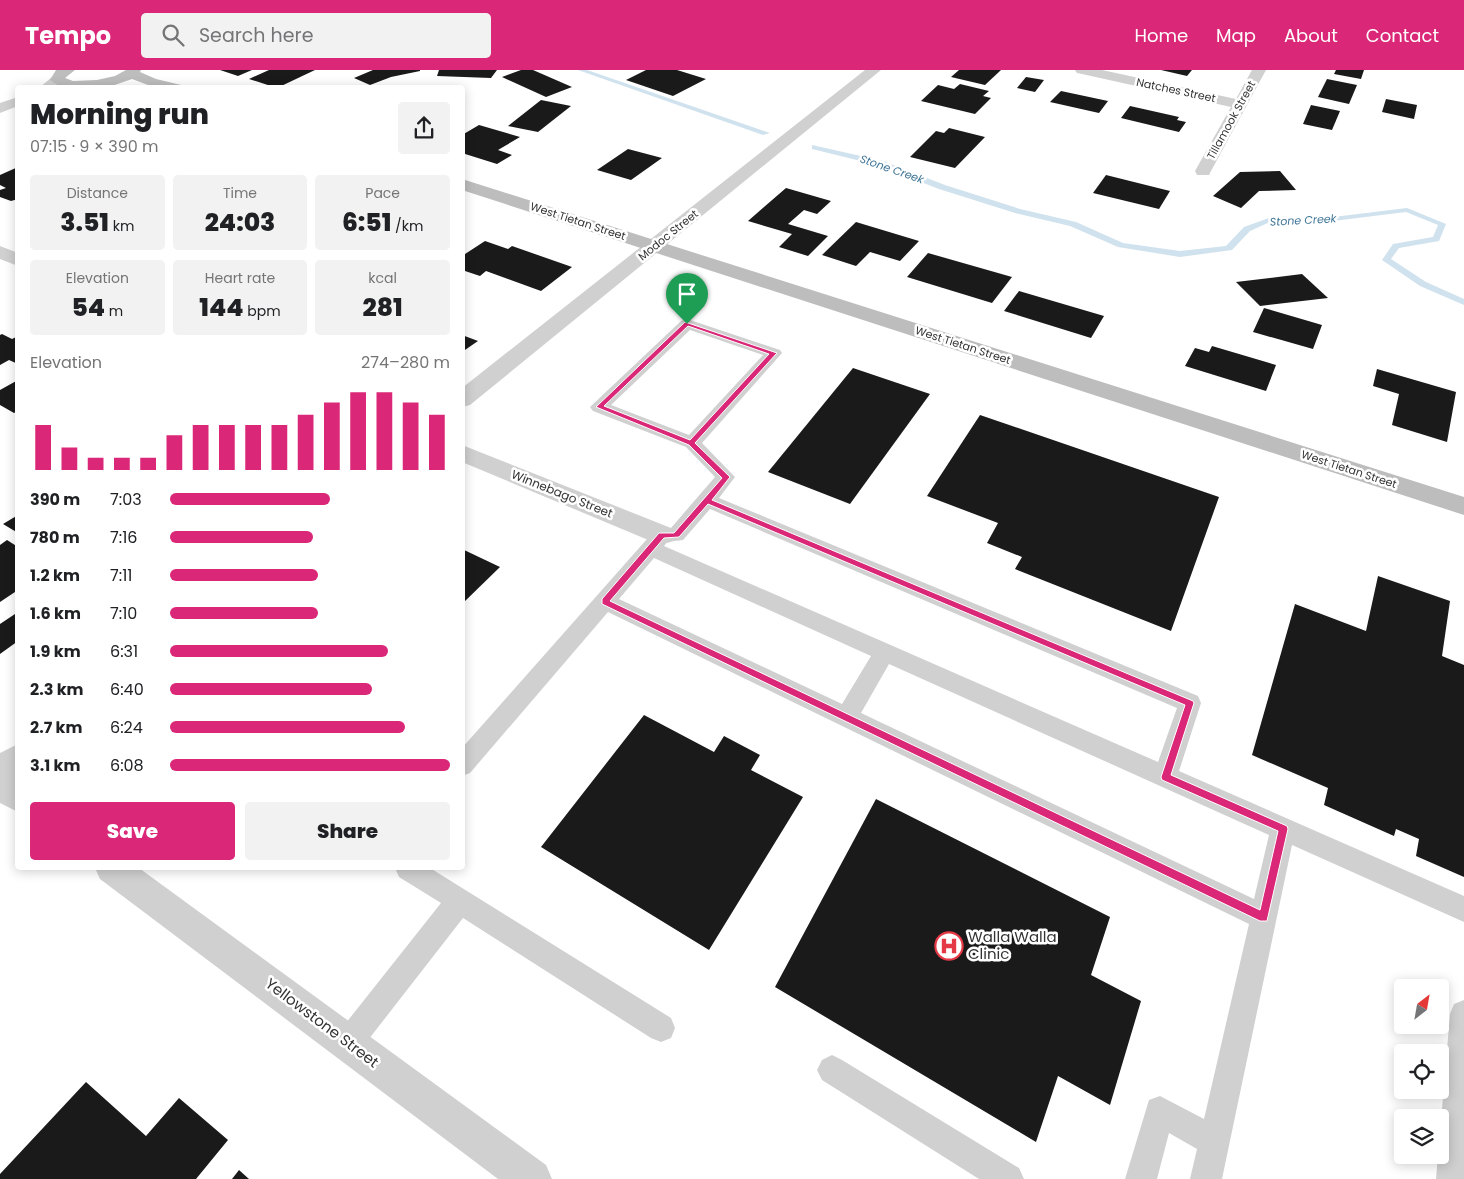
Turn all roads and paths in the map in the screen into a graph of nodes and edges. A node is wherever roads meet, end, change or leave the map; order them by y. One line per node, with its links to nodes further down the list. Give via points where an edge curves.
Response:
1 (874, 70): 16 (street, Modoc Street)
2 (1082, 70): 10 (street, Natches Street)
3 (1259, 70): 10 (street, Tillamook Street)
4 (56, 76): 6 (main road)
5 (134, 77): 7 (main road); 8 (main road)
6 (65, 85)
7 (90, 85)
8 (164, 85)
9 (15, 102): 11 (street)
10 (1240, 104): 14 (street, Tillamook Street)
11 (0, 108)
12 (15, 111): 13 (street)
13 (0, 117)
14 (1202, 171)
15 (465, 185): 16 (main road, West Tietan Street)
16 (654, 246): 19 (street, Modoc Street); 23 (main road, West Tietan Street)
17 (0, 252): 18 (street)
18 (15, 259)
19 (465, 398)
20 (692, 443): 20 (lane, via 736,395 774,353 687,324 599,407); 22 (lane, via 726,477)
21 (465, 454): 24 (street, Winnebago Street)
22 (707, 500): 24 (lane, via 676,536); 31 (lane, via 1190,703)
23 (1464, 506)
24 (656, 542): 25 (lane); 26 (lane)
25 (604, 602): 27 (lane); 29 (lane)
26 (885, 652): 27 (lane); 31 (lane)
27 (846, 717): 39 (lane)
28 (15, 760): 30 (street)
29 (465, 763)
30 (0, 772)
31 (1166, 777): 34 (lane)
32 (0, 785): 33 (street)
33 (15, 796)
34 (1283, 829): 38 (lane); 39 (lane)
35 (115, 870): 42 (street, Yellowstone Street)
36 (411, 870): 37 (lane)
37 (460, 900): 41 (lane); 42 (lane)
38 (1464, 909)
39 (1264, 917): 44 (lane)
40 (1464, 1014): 49 (lane)
41 (661, 1028)
42 (348, 1042): 45 (street, Yellowstone Street)
43 (832, 1070): 46 (lane)
44 (1214, 1142): 47 (lane, via 1160,1111); 48 (lane)
45 (532, 1179)
46 (1008, 1179)
47 (1141, 1179)
48 (1206, 1179)
49 (1452, 1179)

